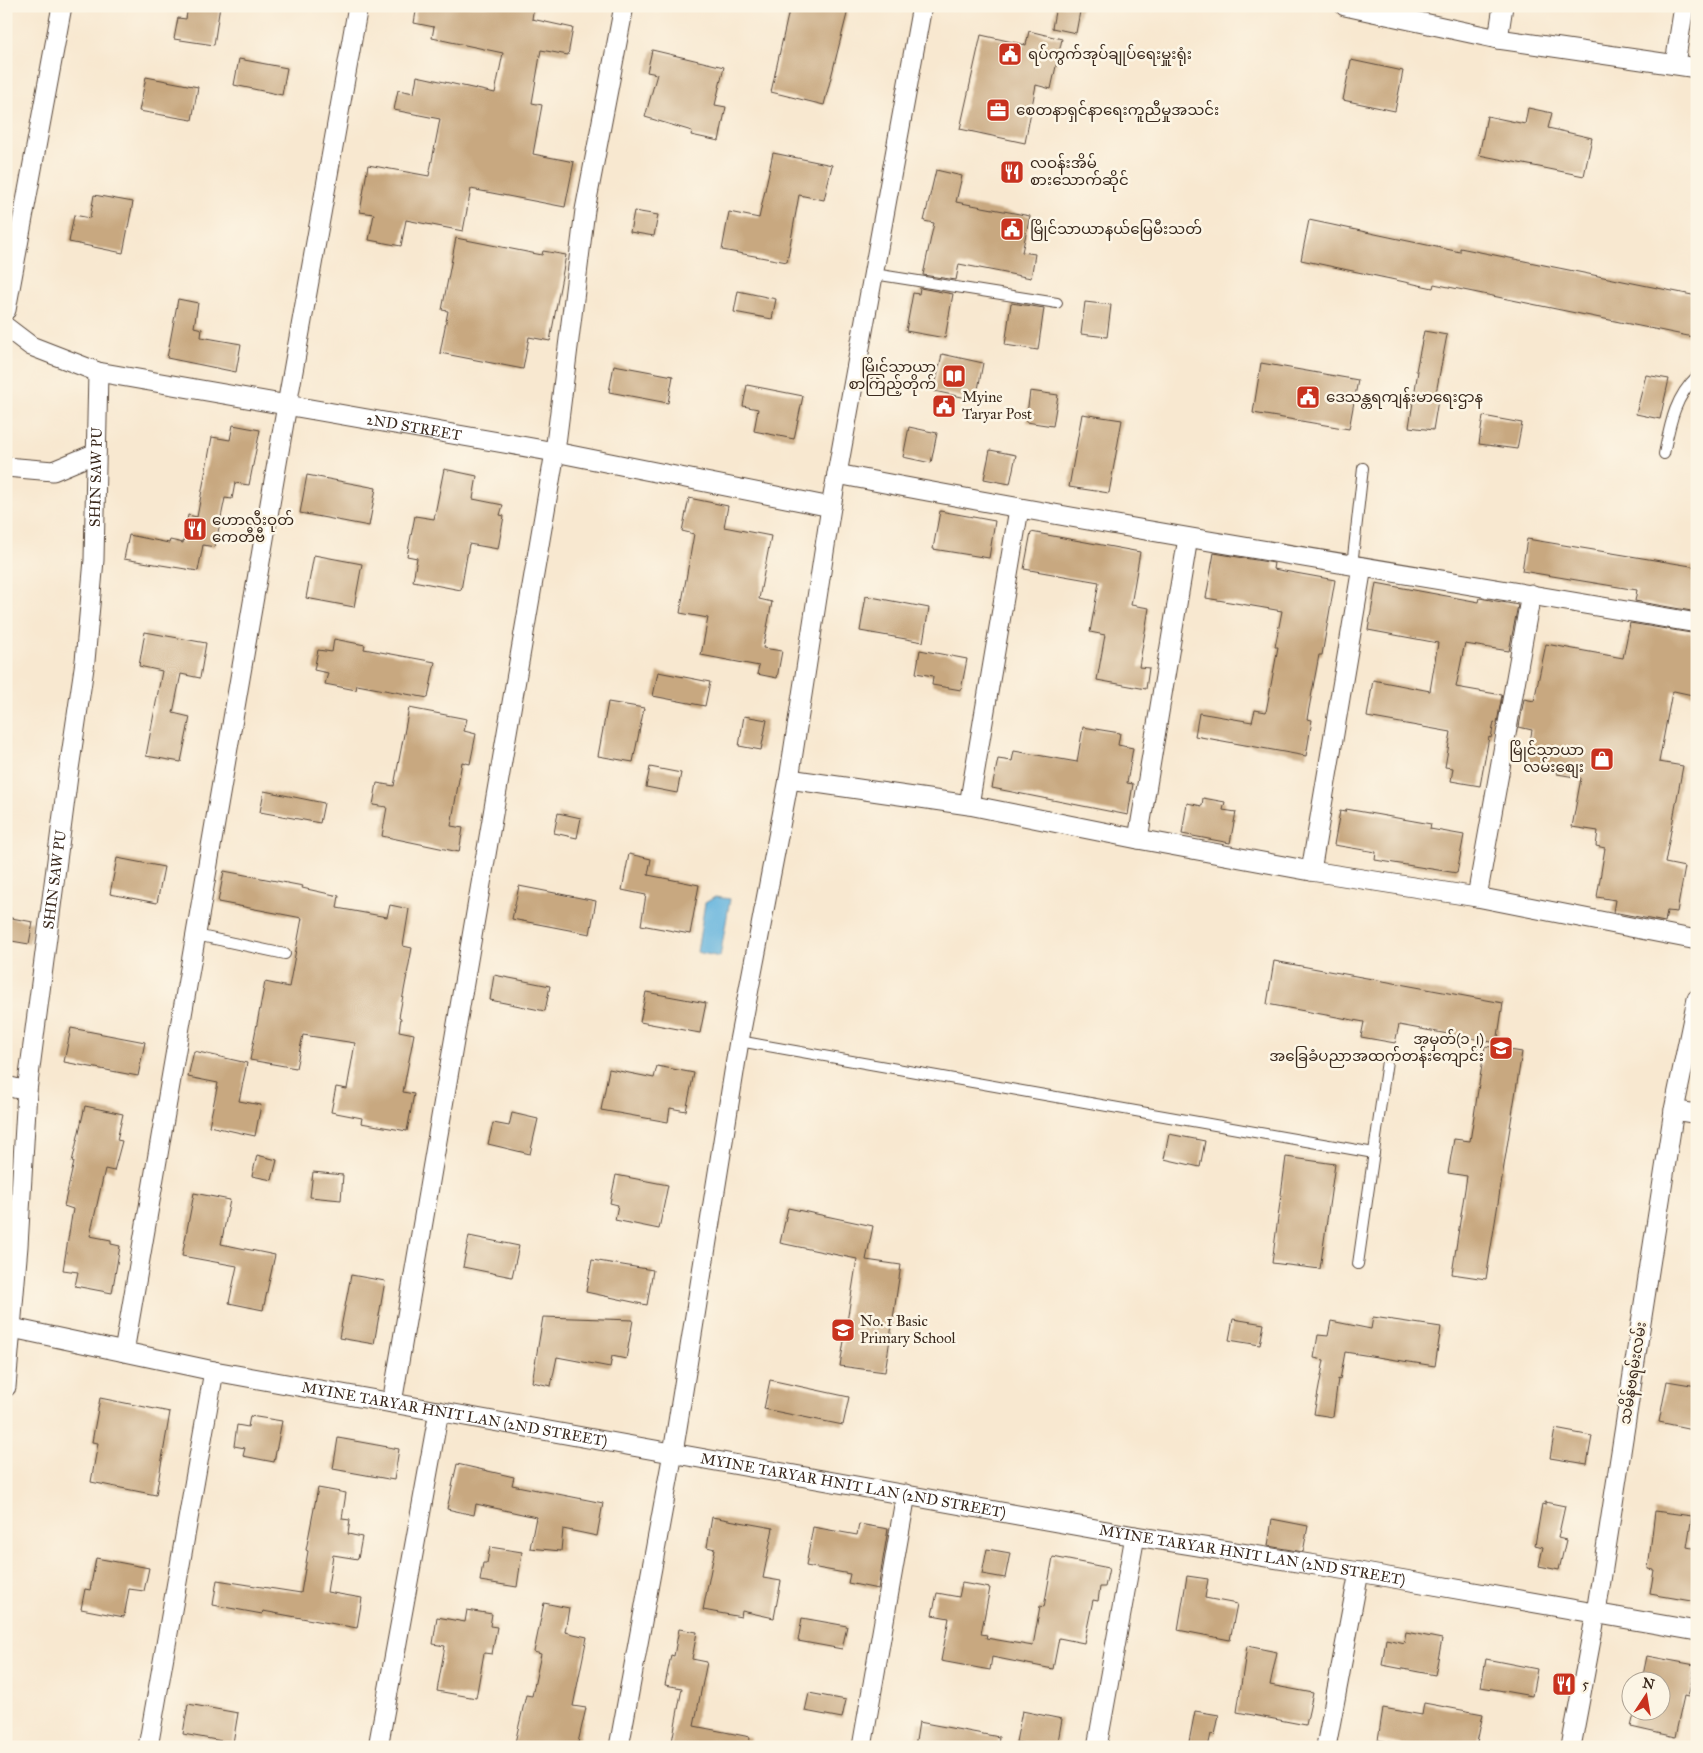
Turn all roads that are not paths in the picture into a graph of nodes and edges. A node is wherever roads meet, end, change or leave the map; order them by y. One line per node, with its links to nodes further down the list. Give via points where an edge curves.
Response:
1 (62, 6): 13 (street)
2 (358, 6): 17 (street)
3 (624, 6): 18 (street, via 585,210)
4 (922, 6): 11 (street)
5 (1345, 6): 8 (street)
6 (1502, 6): 8 (street)
7 (1684, 6): 9 (street)
8 (1498, 38): 9 (street)
9 (1674, 64): 10 (street)
10 (1697, 68)
11 (874, 274): 12 (lane); 23 (street)
12 (1057, 304)
13 (6, 310)
14 (6, 327): 15 (street, 2ND STREET, via 31,346)
15 (98, 372): 17 (street, 2ND STREET); 19 (street, SHIN SAW PU)
16 (1697, 376): 20 (lane, via 1678,400)
17 (287, 405): 18 (street, 2ND STREET); 35 (street)
18 (555, 452): 24 (street, 2ND STREET); 51 (street)
19 (96, 453): 21 (street, via 53,471); 42 (street, SHIN SAW PU, via 94,560 86,661)
20 (1664, 454)
21 (6, 467)
22 (1363, 468): 27 (lane)
23 (837, 474): 24 (street); 25 (street)
24 (831, 507): 30 (street)
25 (1019, 509): 26 (street); 31 (street)
26 (1188, 538): 27 (street); 32 (street)
27 (1357, 567): 28 (street); 33 (street)
28 (1531, 594): 29 (street); 34 (street)
29 (1697, 623)
30 (788, 779): 31 (street); 39 (street)
31 (969, 805): 32 (street)
32 (1138, 839): 33 (street)
33 (1312, 871): 34 (street)
34 (1477, 897): 36 (street)
35 (196, 935): 37 (lane); 48 (street)
36 (1697, 940)
37 (284, 954)
38 (1697, 998): 43 (street, သမိန်ဗရမ်းလမ်း)
39 (739, 1041): 45 (lane); 53 (street)
40 (1387, 1061): 45 (lane)
41 (6, 1086): 42 (street)
42 (27, 1091): 47 (street, SHIN SAW PU)
43 (1674, 1110): 44 (street); 57 (street, သမိန်ဗရမ်းလမ်း)
44 (1697, 1114)
45 (1374, 1153): 46 (lane)
46 (1358, 1264)
47 (9, 1327): 48 (street, MYINE TARYAR HNIT LAN (2ND STREET)); 50 (street, SHIN SAW PU)
48 (124, 1352): 49 (street, MYINE TARYAR HNIT LAN (2ND STREET))
49 (214, 1371): 51 (street, MYINE TARYAR HNIT LAN (2ND STREET)); 59 (street)
50 (6, 1387)
51 (392, 1403): 52 (street, MYINE TARYAR HNIT LAN (2ND STREET))
52 (439, 1411): 53 (street, MYINE TARYAR HNIT LAN (2ND STREET)); 60 (street)
53 (673, 1453): 54 (street, MYINE TARYAR HNIT LAN (2ND STREET)); 61 (street)
54 (906, 1494): 55 (street, MYINE TARYAR HNIT LAN (2ND STREET)); 62 (street)
55 (1134, 1536): 56 (street, MYINE TARYAR HNIT LAN (2ND STREET)); 63 (street)
56 (1359, 1572): 57 (street, MYINE TARYAR HNIT LAN (2ND STREET)); 64 (street)
57 (1596, 1613): 58 (street, MYINE TARYAR HNIT LAN (2ND STREET)); 65 (street, သမိန်ဗရမ်းလမ်း)
58 (1697, 1631)
59 (148, 1747)
60 (378, 1747)
61 (620, 1747)
62 (862, 1747)
63 (1097, 1747)
64 (1326, 1747)
65 (1571, 1747)

